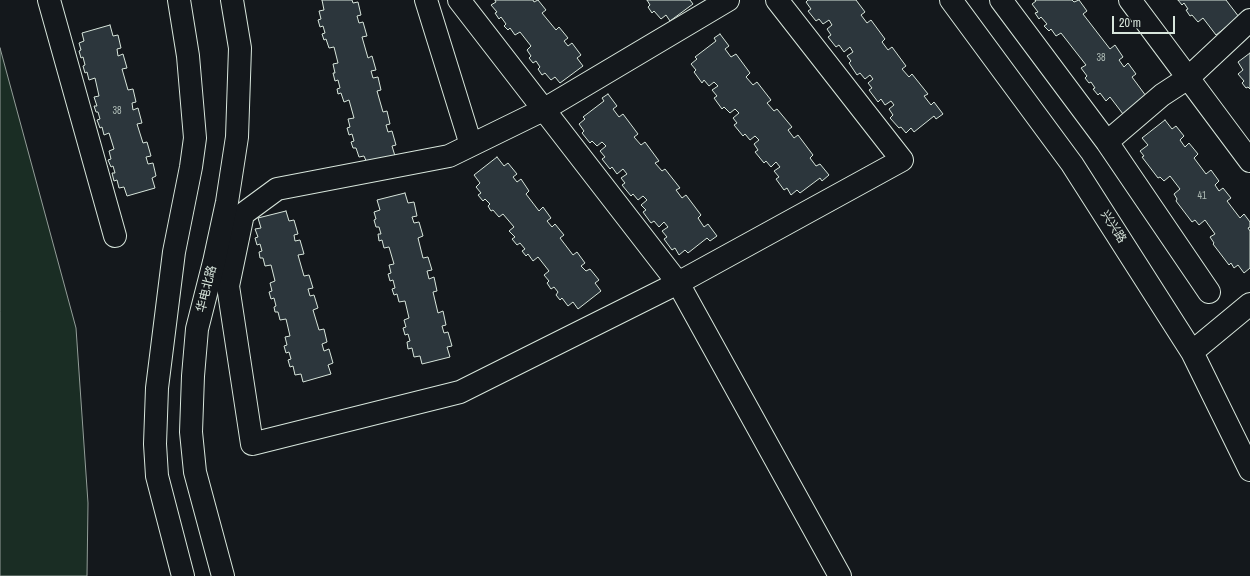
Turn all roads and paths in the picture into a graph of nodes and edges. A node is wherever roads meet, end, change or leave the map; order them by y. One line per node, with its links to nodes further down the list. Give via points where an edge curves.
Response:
1 (49, 0): 17 (main road)
2 (180, 0): 23 (main road, via 195,138 174,252 157,388 155,444 157,476)
3 (232, 0): 24 (main road, 华电北路, via 240,48 237,137 227,202 197,329 191,432 195,472)
4 (426, 0): 15 (main road)
5 (458, 0): 13 (main road)
6 (728, 0): 13 (main road)
7 (777, 0): 18 (main road, via 902,160)
8 (951, 0): 21 (main road, 兴兴路, via 1072,164)
9 (1001, 0): 14 (main road)
10 (1130, 0): 12 (main road)
11 (1250, 20): 12 (main road)
12 (1188, 78): 14 (main road, via 1162,95); 16 (main road)
13 (543, 110): 15 (main road); 18 (main road)
14 (1107, 142): 19 (main road)
15 (471, 145): 18 (main road, via 449,156 277,189 243,214 228,286 252,444 460,392)
16 (1250, 161)
17 (115, 236)
18 (678, 284): 25 (main road)
19 (1209, 292)
20 (1250, 304): 21 (main road)
21 (1192, 352): 22 (main road, 兴兴路)
22 (1250, 470)
23 (183, 576)
24 (223, 576)
25 (840, 576)

